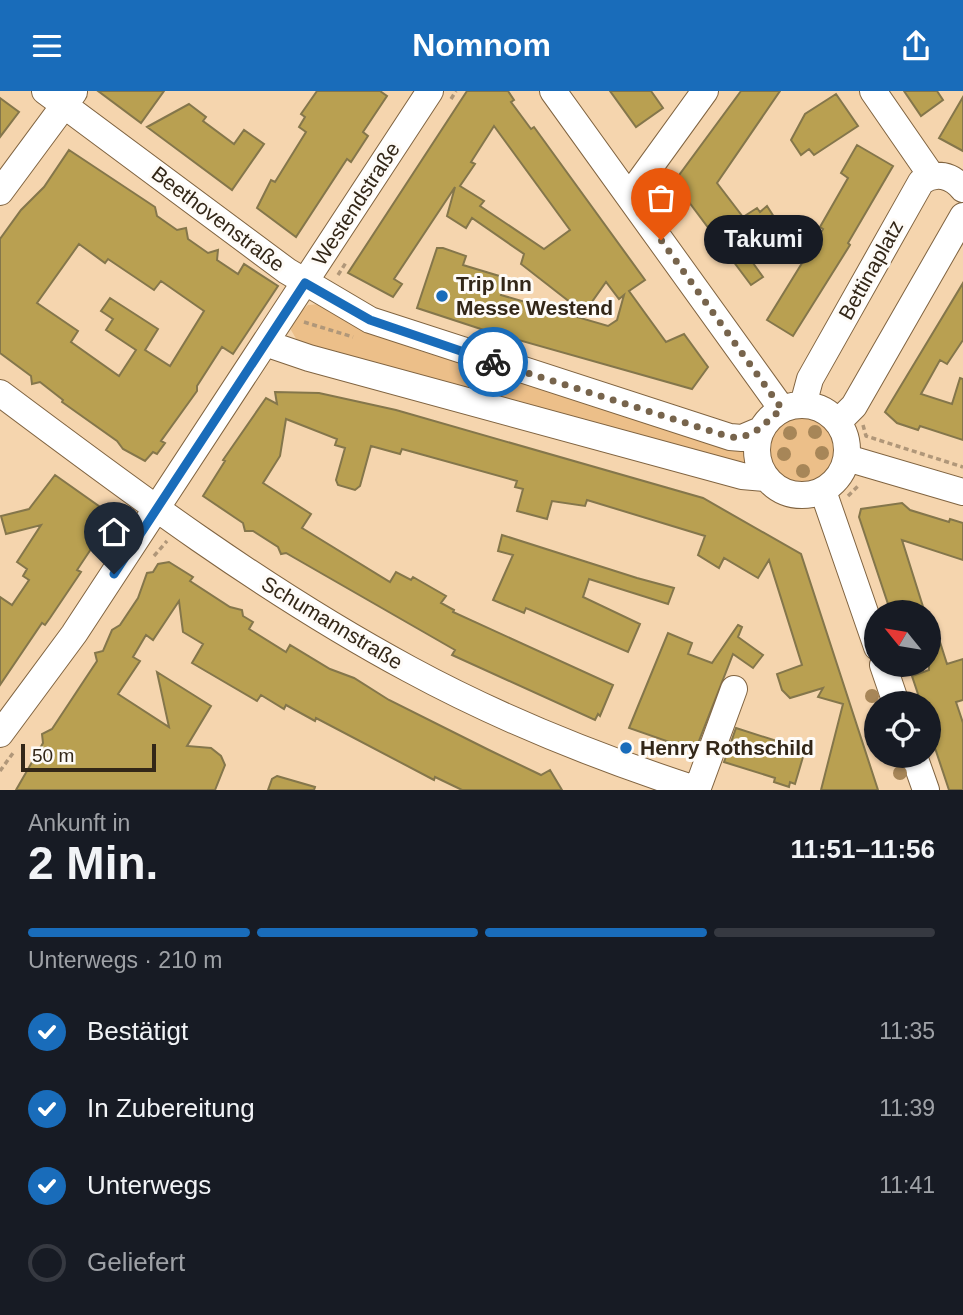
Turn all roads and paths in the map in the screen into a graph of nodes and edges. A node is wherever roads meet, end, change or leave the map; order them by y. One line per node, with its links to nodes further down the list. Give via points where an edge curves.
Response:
1 (430, 91): 11 (street, Westendstraße)
2 (553, 91): 9 (street)
3 (705, 91): 9 (street)
4 (873, 91): 6 (street)
5 (62, 96): 8 (street); 11 (street, Beethovenstraße)
6 (931, 175): 7 (street, via 943,176); 14 (street, Bettinaplatz, via 921,181)
7 (963, 189)
8 (0, 193)
9 (629, 195): 14 (street)
10 (963, 216): 15 (street, via 854,406)
11 (305, 283): 12 (street, Westendstraße); 16 (street, Beethovenstraße, via 370,320 424,340 730,437 742,438)
12 (265, 343): 20 (street, via 742,476); 24 (street, Westendstraße)
13 (0, 393): 24 (street, Schumannstraße)
14 (793, 407): 15 (street, via 822,409); 16 (street, via 770,418)
15 (838, 422): 18 (street, via 847,445)
16 (761, 430): 20 (street, via 756,451)
17 (866, 436): 19 (path)
18 (846, 458): 22 (street); 23 (street)
19 (963, 467)
20 (765, 478): 23 (street, via 789,494)
21 (864, 480): 23 (path)
22 (963, 492)
23 (834, 495): 25 (street)
24 (155, 510): 27 (street, Westendstraße, via 67,645); 29 (street, Schumannstraße, via 303,607 410,670 594,754)
25 (864, 601)
26 (734, 689): 29 (street)
27 (0, 734)
28 (918, 768): 30 (street)
29 (697, 790)
30 (926, 790)

